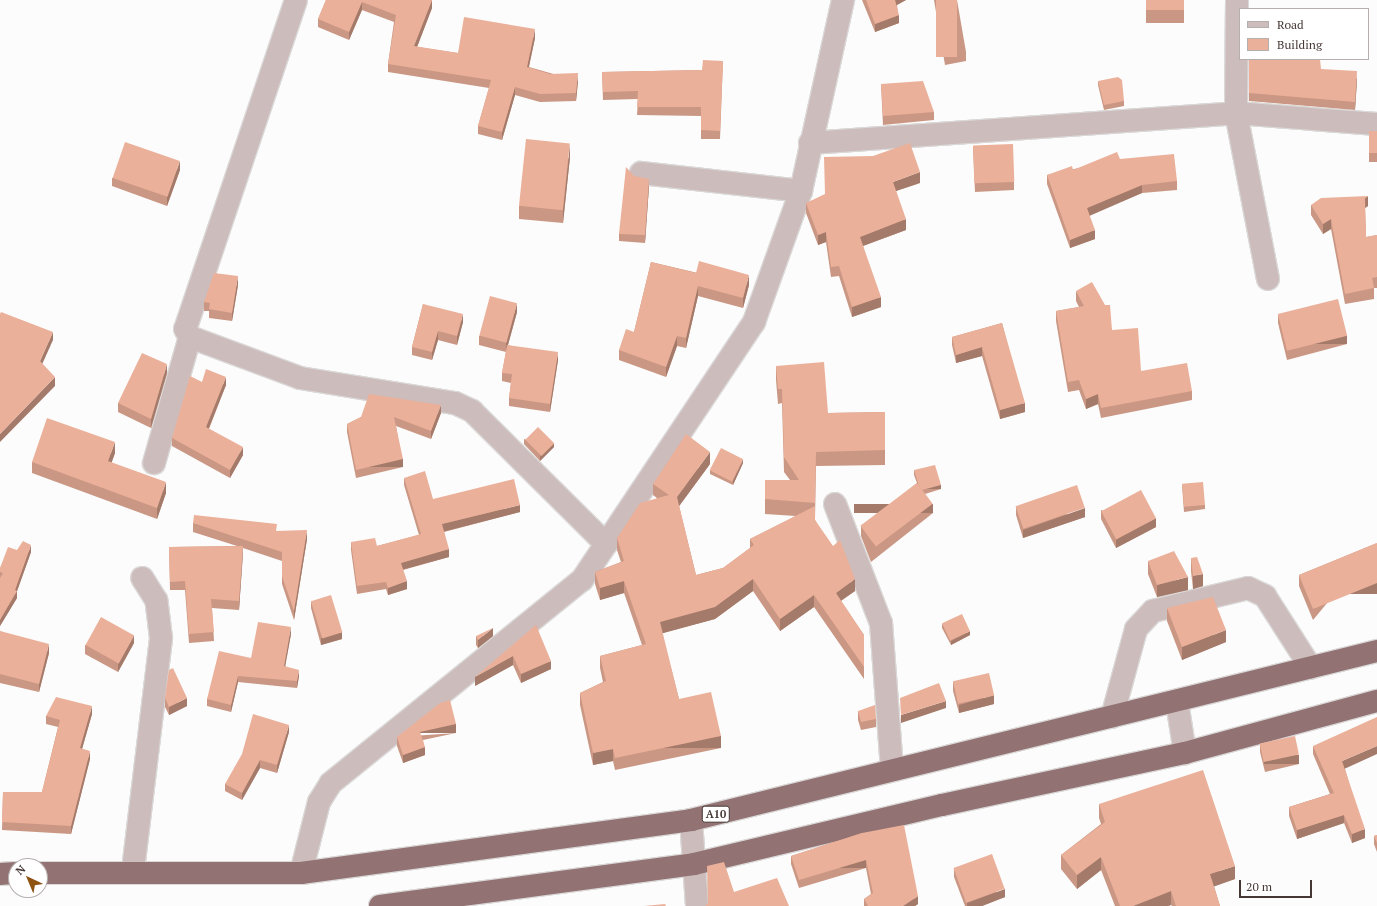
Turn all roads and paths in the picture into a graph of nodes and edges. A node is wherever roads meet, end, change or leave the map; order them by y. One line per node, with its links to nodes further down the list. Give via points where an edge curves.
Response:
1 (296, 0): 10 (street, via 185,322)
2 (843, 0): 6 (street)
3 (1237, 0): 4 (street)
4 (1236, 113): 5 (street); 6 (street); 9 (street)
5 (1377, 124)
6 (810, 143): 8 (street)
7 (641, 173): 8 (street)
8 (801, 191): 13 (street, via 754,322)
9 (1268, 279)
10 (190, 337): 11 (street); 13 (street, via 300,378 454,402 472,411)
11 (154, 463)
12 (835, 504): 21 (street, via 881,623)
13 (606, 544): 26 (street, via 582,580 331,783 319,802)
14 (142, 578): 24 (street, via 156,600 161,638)
15 (1377, 651): 16 (highway, A10)
16 (1310, 668): 18 (highway, A10); 19 (street, via 1265,596 1248,588 1153,611 1136,629)
17 (1377, 701): 20 (highway)
18 (1177, 702): 19 (highway, A10); 20 (street)
19 (1112, 717): 21 (highway, A10)
20 (1185, 753): 23 (highway, via 942,805)
21 (892, 768): 22 (highway, A10)
22 (691, 820): 23 (street); 26 (highway, A10)
23 (694, 864): 27 (highway); 28 (street)
24 (133, 870): 25 (highway, A10); 26 (highway, A10)
25 (48, 873)
26 (301, 873)
27 (380, 906)
28 (697, 906)

